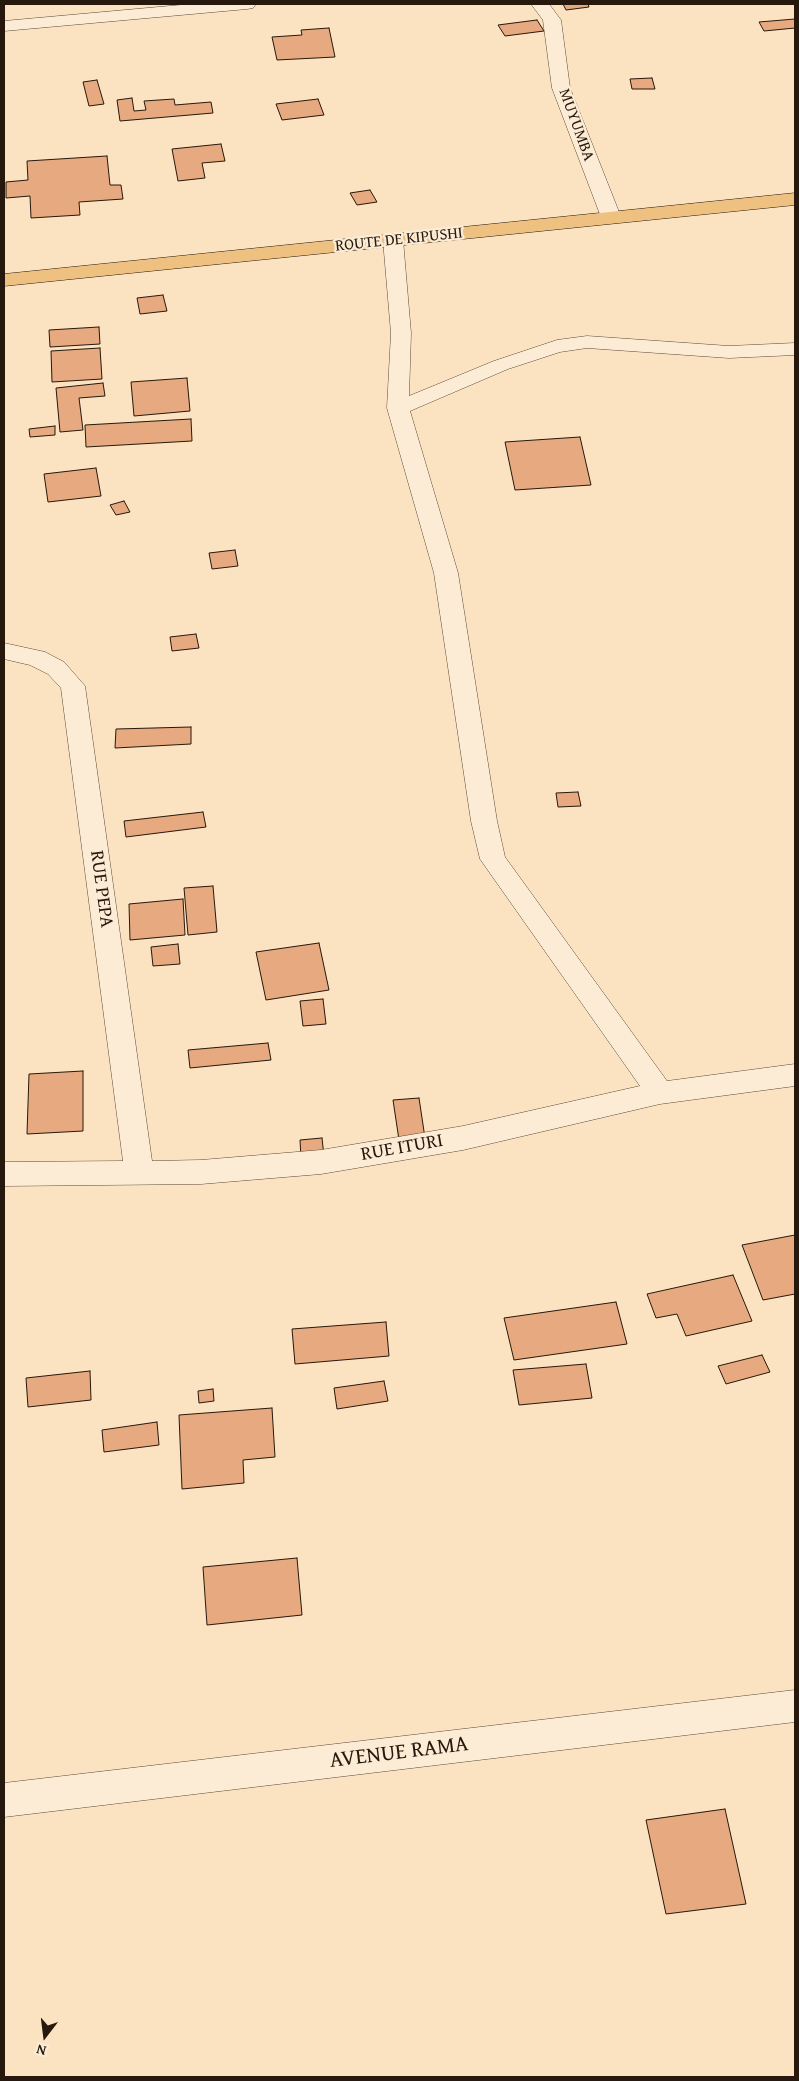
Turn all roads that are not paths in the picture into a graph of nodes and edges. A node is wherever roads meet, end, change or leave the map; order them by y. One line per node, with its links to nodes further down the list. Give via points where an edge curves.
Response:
1 (247, 4): 3 (street)
2 (540, 4): 5 (street, MUYUMBA, via 552,20 561,88)
3 (4, 26)
4 (795, 199): 5 (main road, ROUTE DE KIPUSHI)
5 (611, 217): 6 (main road, ROUTE DE KIPUSHI)
6 (393, 240): 7 (main road, ROUTE DE KIPUSHI); 9 (street, via 401,333)
7 (4, 280)
8 (795, 349): 9 (street, via 729,352 587,342 557,346 501,365)
9 (398, 408): 12 (street, via 446,573 484,821 493,859)
10 (4, 651): 13 (street, RUE PEPA, via 37,658 56,668 74,686)
11 (795, 1075): 12 (street, RUE ITURI)
12 (660, 1093): 13 (street, RUE ITURI, via 463,1138 321,1162 201,1172)
13 (139, 1172): 14 (street, RUE ITURI)
14 (4, 1174)
15 (795, 1706): 16 (street, AVENUE RAMA)
16 (4, 1800)

